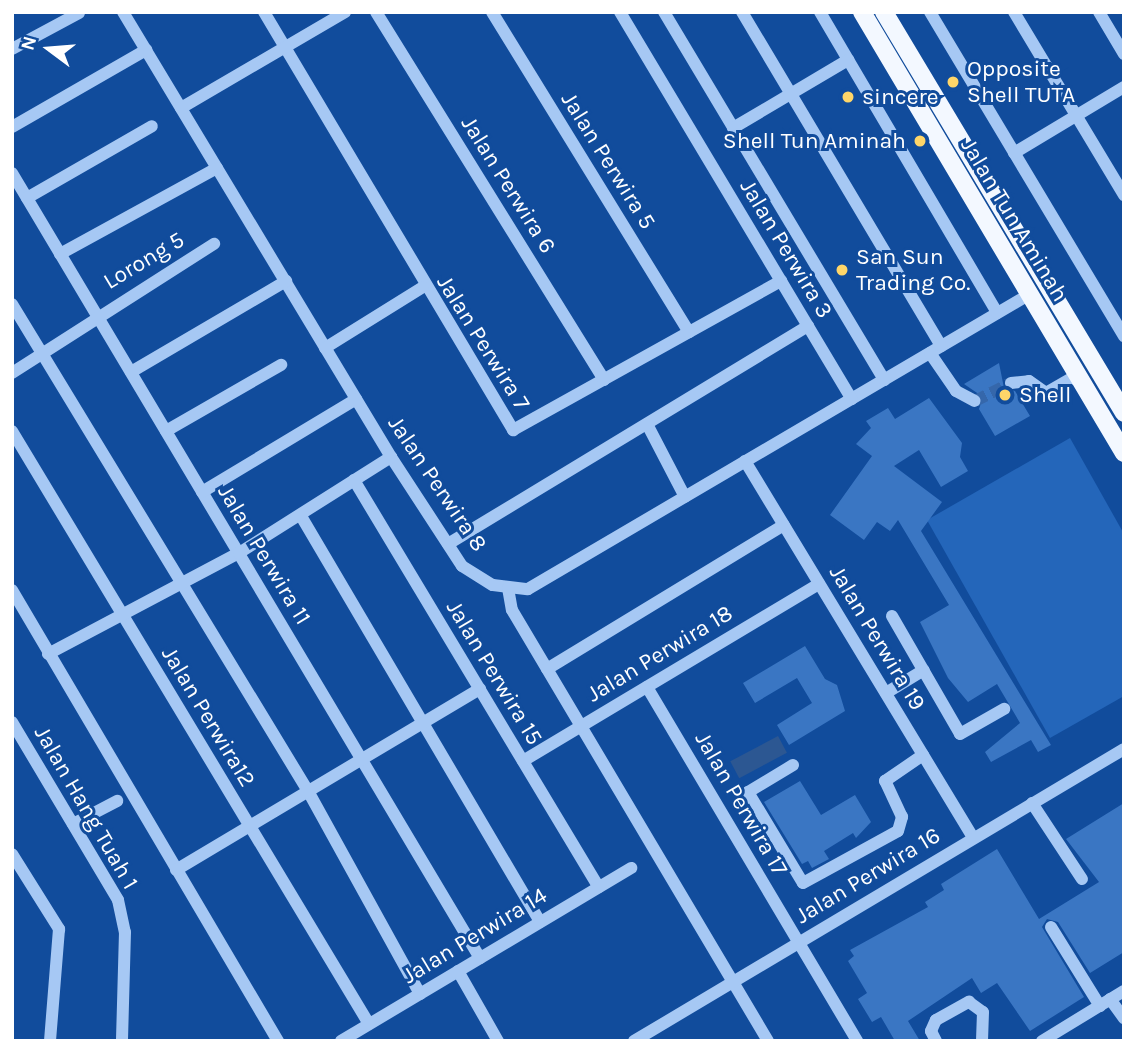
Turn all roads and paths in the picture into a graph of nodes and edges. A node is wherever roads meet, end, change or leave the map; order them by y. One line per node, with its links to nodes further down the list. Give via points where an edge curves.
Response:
1 (123, 12): 18 (street, Jalan Perwira 8)
2 (264, 12): 16 (street, Jalan Perwira 7)
3 (345, 12): 16 (street)
4 (376, 12): 52 (street, Jalan Perwira 6)
5 (492, 12): 43 (street, Jalan Perwira 5)
6 (620, 12): 36 (street, Jalan Perwira 3)
7 (664, 12): 27 (street)
8 (742, 12): 22 (street)
9 (820, 12): 20 (street)
10 (862, 12): 38 (main road, Jalan Tun Aminah)
11 (884, 12): 58 (main road, Jalan Tun Aminah)
12 (930, 12): 28 (street)
13 (1014, 12): 24 (street)
14 (1099, 12): 19 (street)
15 (79, 13): 17 (street)
16 (285, 47): 23 (street); 37 (street, Jalan Perwira 7)
17 (12, 48)
18 (146, 50): 23 (street, Jalan Perwira 8); 26 (street)
19 (1123, 51)
20 (848, 60): 22 (street); 40 (street)
21 (1124, 87): 24 (street)
22 (791, 94): 27 (street); 46 (street)
23 (181, 108): 29 (street, Jalan Perwira 8)
24 (1076, 116): 28 (street); 31 (street)
25 (152, 126): 32 (street)
26 (12, 127)
27 (733, 128): 53 (street)
28 (1014, 153): 44 (street)
29 (217, 168): 34 (street); 35 (street, Jalan Perwira 8)
30 (12, 173): 32 (street, Jalan Perwira 11)
31 (1124, 194)
32 (27, 198): 34 (street, Jalan Perwira 11)
33 (214, 244): 41 (street, Lorong 5)
34 (60, 254): 41 (street, Jalan Perwira 11)
35 (285, 281): 45 (street, Jalan Perwira 8); 49 (street)
36 (781, 281): 42 (street, Jalan Perwira 3); 43 (street, Jalan Perwira 7)
37 (424, 287): 45 (street); 52 (street, Jalan Perwira 7, via 513,430)
38 (1030, 294): 40 (street); 51 (main road, Jalan Tun Aminah)
39 (12, 304): 47 (street)
40 (997, 313): 46 (street)
41 (96, 314): 47 (street, Lorong 5); 49 (street, Jalan Perwira 11)
42 (808, 326): 56 (street, Jalan Perwira 3); 59 (street)
43 (689, 332): 52 (street, Jalan Perwira 7)
44 (1124, 336)
45 (326, 348): 55 (street, Jalan Perwira 8)
46 (936, 349): 53 (street); 57 (street, via 956,391)
47 (42, 354): 50 (street, Lorong 5); 72 (street)
48 (281, 365): 61 (street)
49 (131, 372): 61 (street, Jalan Perwira 11)
50 (12, 373)
51 (1076, 376): 54 (street, via 1046,393 1029,380); 62 (main road, Jalan Tun Aminah)
52 (604, 380)
53 (884, 380): 56 (street)
54 (1010, 383)
55 (356, 399): 63 (street, Jalan Perwira 8); 66 (street)
56 (852, 399): 64 (street)
57 (975, 401)
58 (1124, 413)
59 (647, 424): 67 (street); 70 (street)
60 (12, 431): 76 (street, Jalan Perwira12)
61 (166, 431): 66 (street, Jalan Perwira 11)
62 (1124, 453)
63 (391, 457): 65 (street); 70 (street, Jalan Perwira 8)
64 (745, 461): 67 (street); 69 (street, Jalan Perwira 19)
65 (354, 480): 68 (street); 82 (street, Jalan Perwira 15)
66 (202, 492): 71 (street, Jalan Perwira 11)
67 (685, 497): 74 (street, via 528,589)
68 (301, 516): 71 (street); 86 (street)
69 (784, 525): 73 (street, Jalan Perwira 19); 79 (street)
70 (448, 544): 74 (street, Jalan Perwira 8, via 462,566)
71 (239, 553): 72 (street); 90 (street, Jalan Perwira 11)
72 (181, 584): 76 (street); 93 (street)
73 (820, 584): 81 (street, Jalan Perwira 18); 83 (street, Jalan Perwira 19)
74 (508, 588): 79 (street, via 512,610)
75 (12, 590): 78 (street)
76 (123, 615): 78 (street); 97 (street, Jalan Perwira12)
77 (892, 616): 80 (street)
78 (48, 654): 101 (street)
79 (547, 668): 87 (street)
80 (924, 670): 83 (street); 84 (street, via 961,734)
81 (647, 687): 87 (street, Jalan Perwira 18); 106 (street, Jalan Perwira 17)
82 (480, 689): 86 (street); 91 (street, Jalan Perwira 15)
83 (886, 693): 89 (street, Jalan Perwira 19)
84 (1004, 709)
85 (12, 722): 96 (street, Jalan Hang Tuah 1)
86 (421, 724): 90 (street); 104 (street)
87 (581, 726): 91 (street, Jalan Perwira 18); 109 (street)
88 (1124, 749): 95 (street, Jalan Perwira 16)
89 (923, 755): 92 (street, via 885,781 902,817 898,831 803,883 748,792); 98 (street, Jalan Perwira 19)
90 (362, 759): 93 (street); 107 (street, Jalan Perwira 11)
91 (523, 761): 103 (street, Jalan Perwira 15)
92 (793, 765)
93 (308, 791): 97 (street); 111 (street)
94 (117, 801): 96 (street)
95 (1032, 803): 98 (street, Jalan Perwira 16); 102 (street)
96 (73, 824): 116 (street, Jalan Hang Tuah 1, via 121,911)
97 (250, 826): 101 (street); 114 (street, Jalan Perwira12)
98 (973, 837): 106 (street, Jalan Perwira 16)
99 (12, 854): 115 (street, via 59,929)
100 (631, 868): 103 (street, Jalan Perwira 14)
101 (176, 870): 117 (street)
102 (1082, 879)
103 (599, 887): 104 (street, Jalan Perwira 14)
104 (540, 922): 107 (street, Jalan Perwira 14)
105 (1051, 927): 112 (street)
106 (798, 943): 109 (street, Jalan Perwira 16); 122 (street, Jalan Perwira 17)
107 (480, 958): 108 (street, Jalan Perwira 14)
108 (458, 971): 111 (street, Jalan Perwira 14); 119 (street)
109 (732, 982): 120 (street, Jalan Perwira 16); 121 (street)
110 (1124, 991): 112 (street)
111 (420, 993): 114 (street, Jalan Perwira 14)
112 (1105, 1002): 113 (street); 125 (street)
113 (1124, 1018)
114 (369, 1024): 118 (street, Jalan Perwira 14)
115 (50, 1041)
116 (122, 1041)
117 (278, 1041)
118 (341, 1041)
119 (498, 1041)
120 (634, 1041)
121 (768, 1041)
122 (857, 1041)
123 (936, 1041): 124 (street, via 931,1031 936,1020 969,1002 983,1012)
124 (982, 1041)
125 (1042, 1041)

